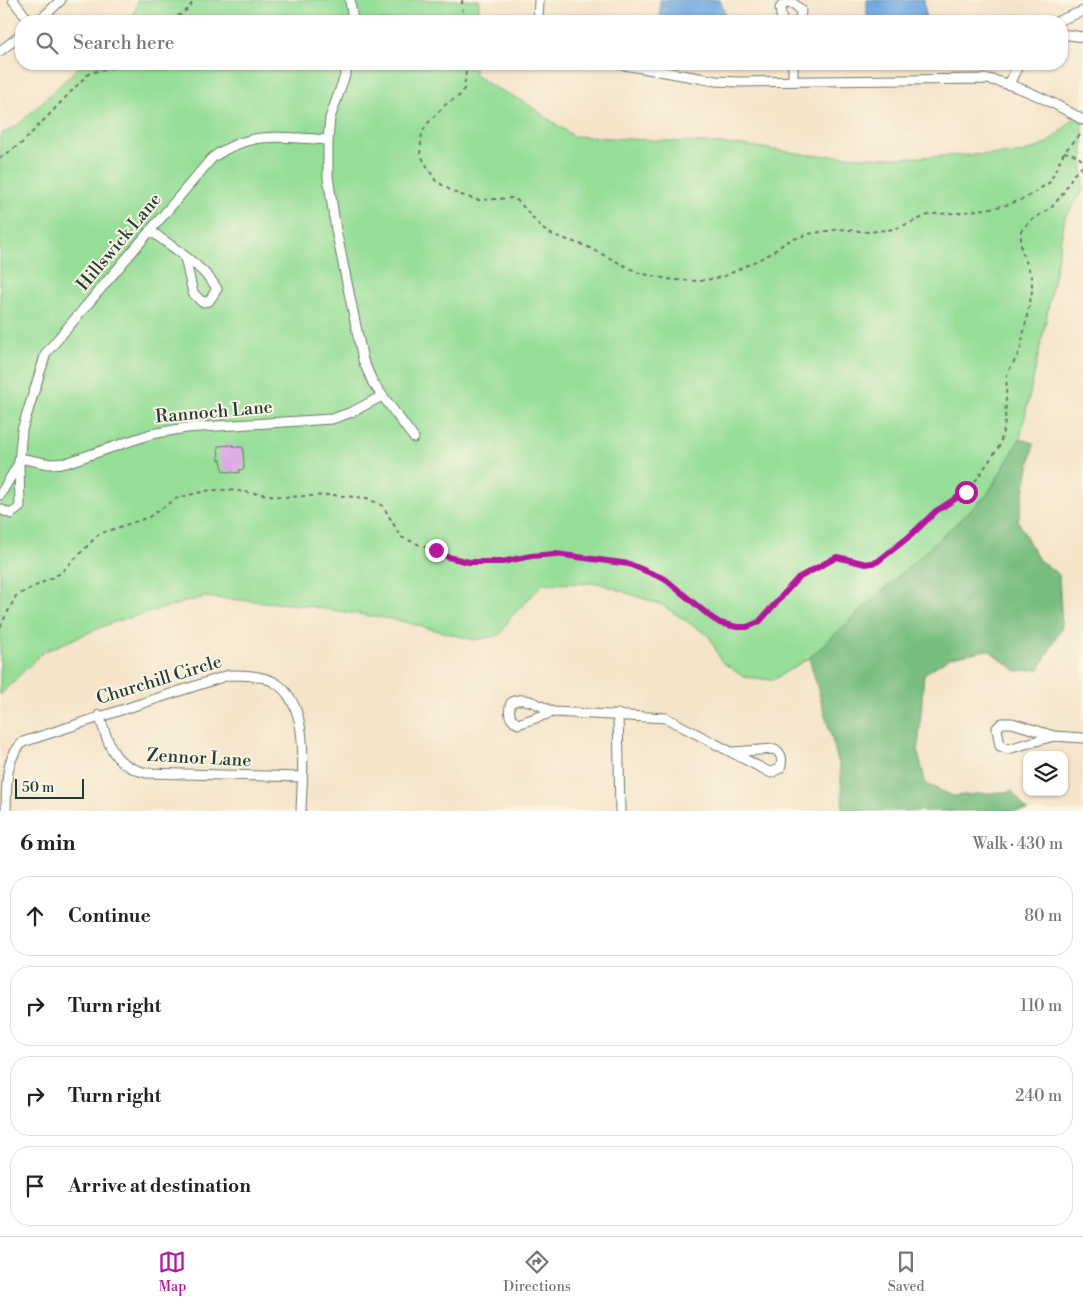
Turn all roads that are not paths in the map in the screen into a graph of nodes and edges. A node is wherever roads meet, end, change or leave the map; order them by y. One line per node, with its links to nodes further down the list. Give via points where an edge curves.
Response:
1 (13, 0): 6 (street)
2 (62, 0): 7 (street)
3 (350, 0): 8 (street)
4 (539, 0): 9 (street)
5 (1083, 11): 12 (street)
6 (24, 15)
7 (46, 15)
8 (352, 15)
9 (538, 15)
10 (781, 15): 11 (street, via 780,8 785,3 794,4)
11 (800, 15)
12 (1068, 17)
13 (1068, 35): 14 (street)
14 (1083, 37)
15 (15, 40): 16 (street)
16 (0, 51)
17 (347, 70): 24 (street, via 330,118)
18 (654, 70): 21 (street, via 716,81)
19 (793, 70): 21 (street)
20 (1016, 70): 22 (street)
21 (793, 80): 22 (street, via 964,78)
22 (1010, 84): 23 (street)
23 (1083, 120)
24 (328, 140): 25 (street, Hillswick Lane, via 270,137 234,144 212,158); 27 (street, via 328,177 333,212 358,339 363,360)
25 (151, 230): 26 (street); 29 (street, Hillswick Lane, via 46,353 22,430)
26 (185, 258): 26 (street, via 193,293 202,302 209,301 217,289)
27 (382, 396): 28 (street); 29 (street, Rannoch Lane, via 352,412 326,420 186,428 151,434 66,463)
28 (414, 438)
29 (19, 460): 30 (street); 31 (street, Hillswick Lane, via 20,507 11,514)
30 (0, 495)
31 (0, 509)
32 (553, 712): 33 (street)
33 (618, 714): 37 (street, via 666,718); 41 (street)
34 (99, 715): 38 (street, Zennor Lane, via 113,754 130,769 155,774); 38 (street, Churchill Circle, via 228,675 261,678 286,692 296,708 301,726); 39 (street, Churchill Circle, via 39,735 15,749 7,775)
35 (1054, 736): 35 (street, via 1012,722 1002,723 997,728 1000,746 1008,749); 36 (street)
36 (1083, 738)
37 (733, 752): 37 (street, via 771,773 782,763 779,752 770,748)
38 (302, 777): 40 (street, Churchill Circle)
39 (6, 811)
40 (301, 811)
41 (620, 811)

